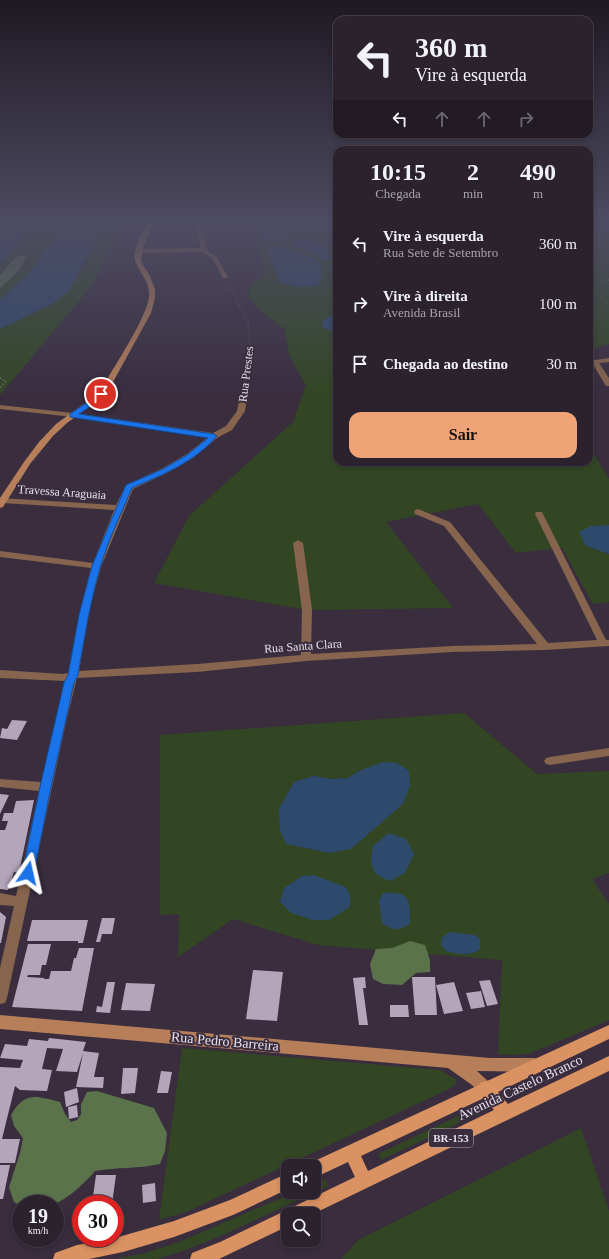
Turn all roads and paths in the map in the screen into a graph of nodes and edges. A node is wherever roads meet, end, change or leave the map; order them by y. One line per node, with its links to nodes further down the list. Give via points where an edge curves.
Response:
1 (149, 281): 15 (street, via 153,291 153,301 148,313 105,389)
2 (227, 281): 13 (path, Rua Prestes, via 248,322 250,345)
3 (606, 281): 4 (path)
4 (593, 284)
5 (593, 292): 6 (path)
6 (609, 304)
7 (593, 360): 8 (street)
8 (609, 360)
9 (593, 362): 11 (street)
10 (0, 378): 12 (path, via 6,381)
11 (609, 384)
12 (0, 388)
13 (243, 398): 16 (street, Rua Prestes, via 241,411 229,428)
14 (0, 407): 15 (street)
15 (73, 415): 16 (street); 17 (street, via 48,436)
16 (214, 436): 18 (street, Rua Prestes, via 190,456 129,487)
17 (2, 503): 18 (street, Travessa Araguaia)
18 (120, 508): 23 (street, Rua Prestes)
19 (418, 512): 25 (street, via 447,524)
20 (539, 514): 24 (street)
21 (298, 542): 26 (street, via 307,610)
22 (0, 554): 23 (street)
23 (96, 566): 28 (street, Rua Prestes, via 83,615)
24 (606, 643): 25 (street, Rua Santa Clara)
25 (545, 647): 26 (street, Rua Santa Clara, via 452,649)
26 (306, 658): 28 (street, Rua Santa Clara, via 197,668)
27 (0, 674): 28 (street, Rua Santa Clara, via 63,678)
28 (73, 675): 32 (street, Rua Prestes)
29 (609, 752): 30 (street)
30 (550, 761)
31 (0, 783): 32 (street)
32 (45, 787): 34 (street, Rua Prestes)
33 (0, 899): 34 (street)
34 (22, 902): 35 (street, Rua Prestes)
35 (0, 998)
36 (0, 1022): 38 (street, Rua Pedro Barreira)
37 (609, 1032): 40 (main road, Avenida Castelo Branco / BR-153)
38 (449, 1061): 40 (street, Rua Pedro Barreira, via 510,1066); 41 (street)
39 (609, 1064): 42 (main road, Avenida Castelo Branco / BR-153)
40 (538, 1065): 41 (main road, Avenida Castelo Branco / BR-153)
41 (485, 1088): 42 (main road); 43 (main road, Avenida Castelo Branco / BR-153)
42 (505, 1112): 45 (main road, Avenida Castelo Branco / BR-153)
43 (352, 1153): 44 (main road, Avenida Castelo Branco / BR-153); 45 (main road)
44 (321, 1167)
45 (364, 1180): 47 (main road, Avenida Castelo Branco / BR-153)
46 (281, 1185): 49 (main road, via 233,1207 174,1229)
47 (309, 1207)
48 (281, 1220): 50 (main road)
49 (61, 1259)
50 (198, 1259)

